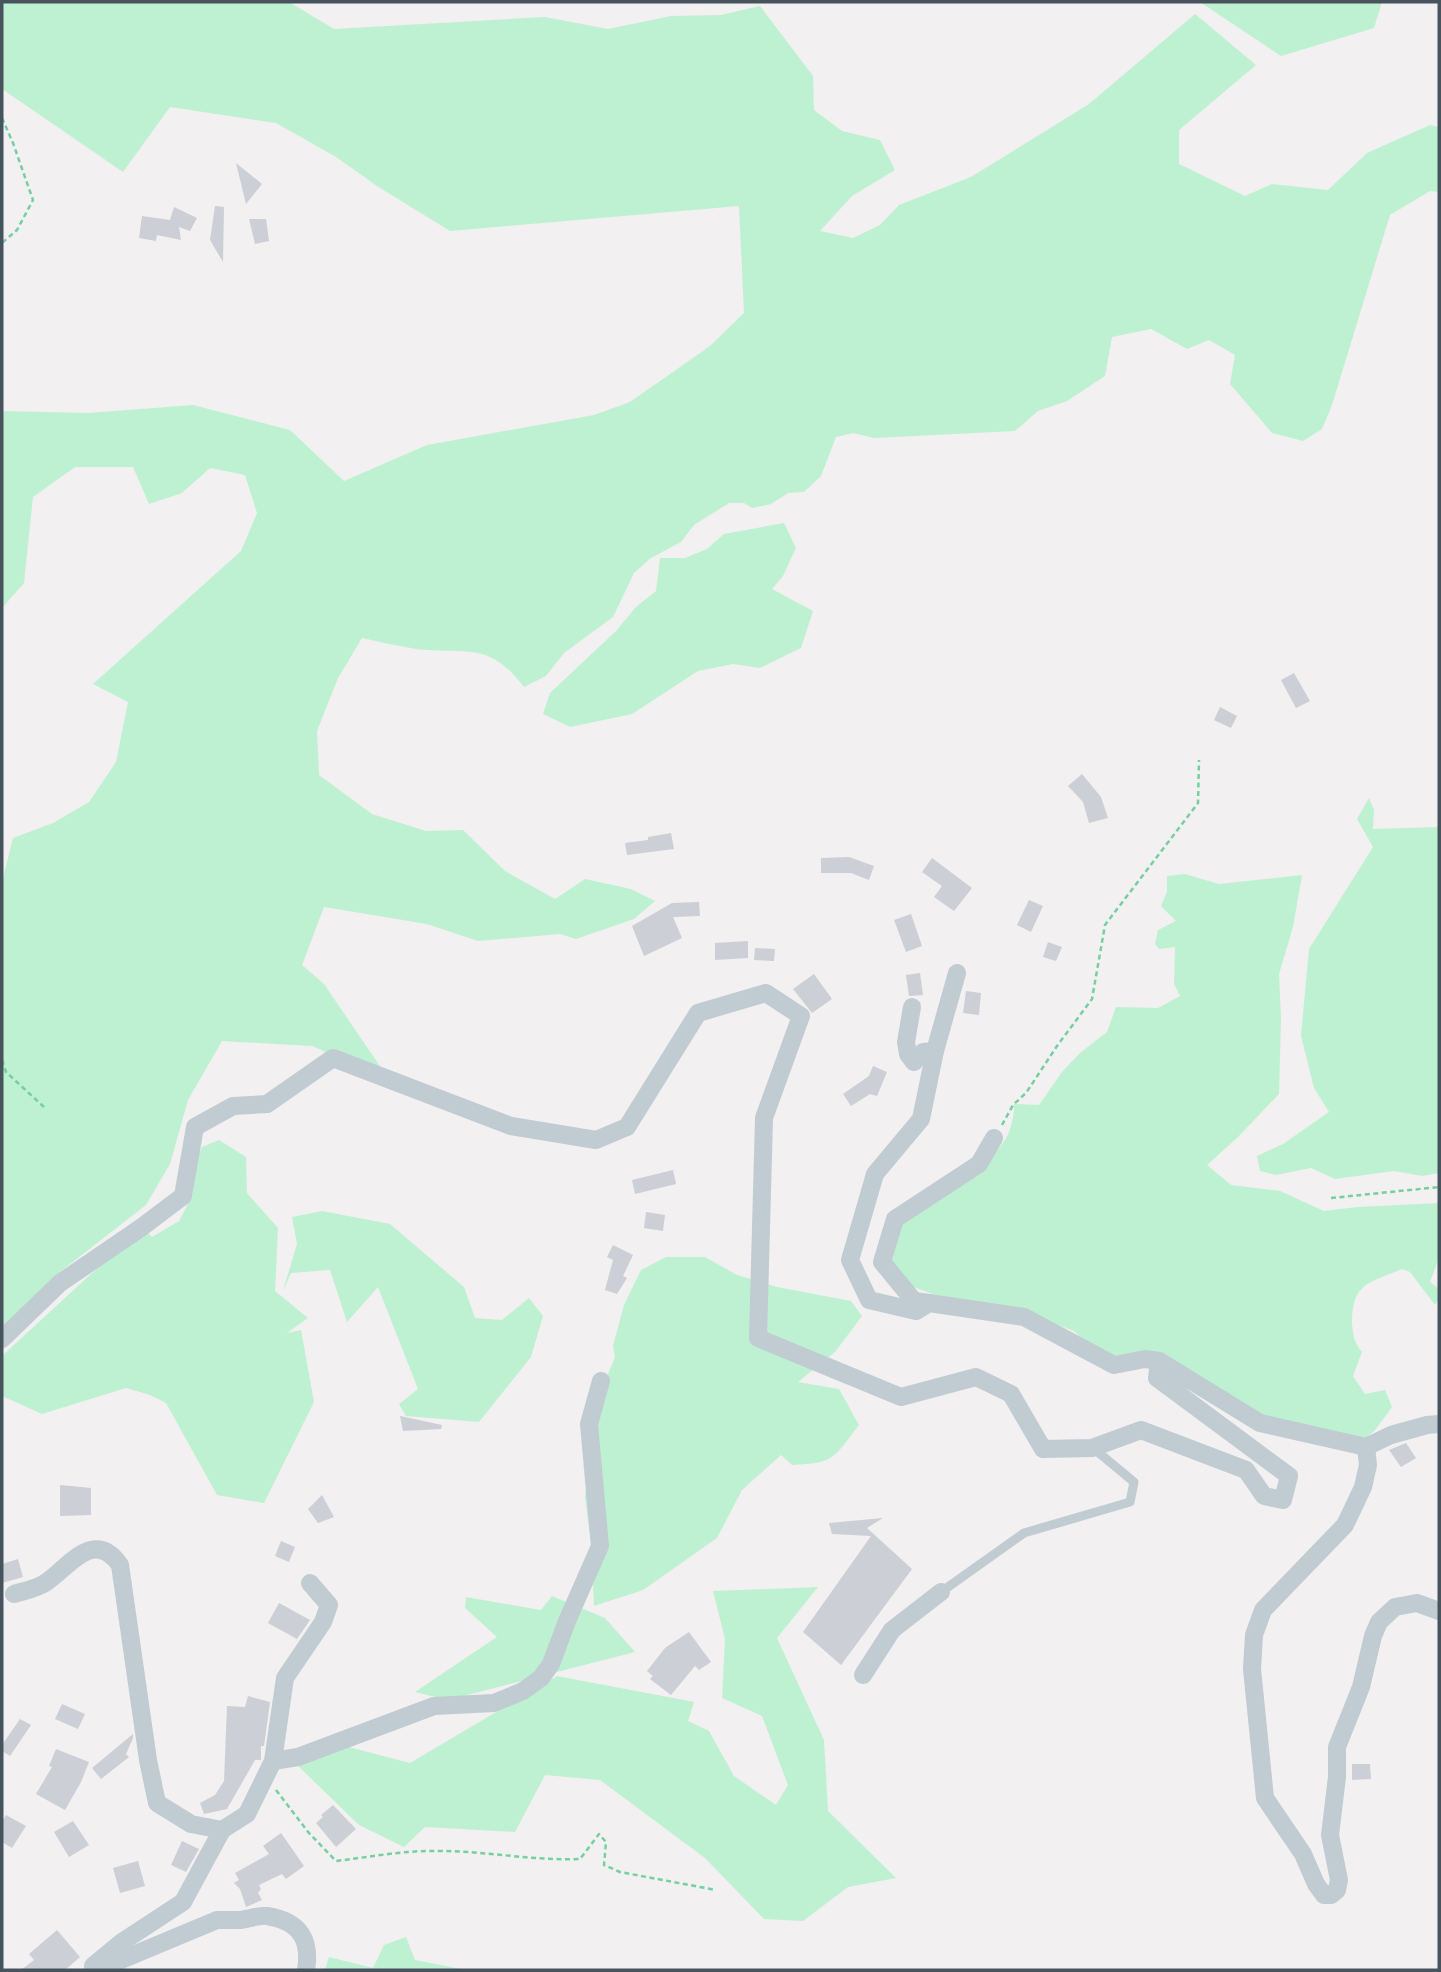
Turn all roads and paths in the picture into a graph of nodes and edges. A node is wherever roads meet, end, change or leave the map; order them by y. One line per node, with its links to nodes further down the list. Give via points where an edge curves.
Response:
1 (2, 118): 2 (path, via 33,200 17,230)
2 (2, 243)
3 (1199, 760): 9 (path, via 1198,803 1105,926 1092,999 1013,1105)
4 (957, 973): 6 (street)
5 (912, 1007): 6 (street, via 908,1054 915,1062 923,1052)
6 (935, 1051): 12 (street, via 922,1119 874,1174 850,1260 869,1300 916,1311)
7 (2, 1060): 8 (path, via 6,1072)
8 (44, 1107)
9 (995, 1138): 12 (street, via 979,1164 895,1219 882,1262 914,1301)
10 (1439, 1187): 11 (path)
11 (1331, 1198)
12 (929, 1303): 14 (street, via 1024,1317 1114,1365 1145,1359)
13 (2, 1339): 18 (street, via 60,1283 183,1196 195,1127 233,1106 267,1104 333,1058 511,1126 596,1140 627,1127 698,1013 766,993 801,1016 764,1118 758,1338 901,1397 976,1377 1011,1394 1043,1449)
14 (1159, 1362): 17 (street, via 1260,1423); 18 (street, via 1157,1378 1289,1476 1283,1500 1264,1496 1246,1470 1141,1430)
15 (601, 1381): 24 (street, via 589,1424 600,1546 541,1678 494,1703 434,1706)
16 (1439, 1424): 17 (street, via 1391,1435)
17 (1366, 1447): 22 (street, via 1363,1487 1345,1525 1263,1610 1254,1635 1252,1669 1265,1798 1324,1895 1331,1895 1339,1880 1330,1835 1337,1747 1361,1687 1373,1636 1395,1607 1417,1603)
18 (1092, 1448): 20 (lane, via 1134,1482 1130,1502 1024,1533)
19 (310, 1583): 24 (street, via 329,1605 323,1622 285,1678)
20 (941, 1592): 23 (street, via 892,1630)
21 (14, 1594): 25 (street, via 43,1584 78,1554 98,1549 113,1554 120,1565 157,1803 191,1824)
22 (1439, 1611)
23 (863, 1675)
24 (269, 1768): 25 (street, via 247,1814); 26 (path, via 309,1833 336,1861 436,1850 580,1859 599,1834 606,1842 604,1865)
25 (222, 1830): 27 (street, via 183,1902)
26 (716, 1890)
27 (88, 1970)
28 (97, 1970): 29 (street, via 217,1920 266,1916 292,1925 305,1937 309,1951)
29 (306, 1970)

